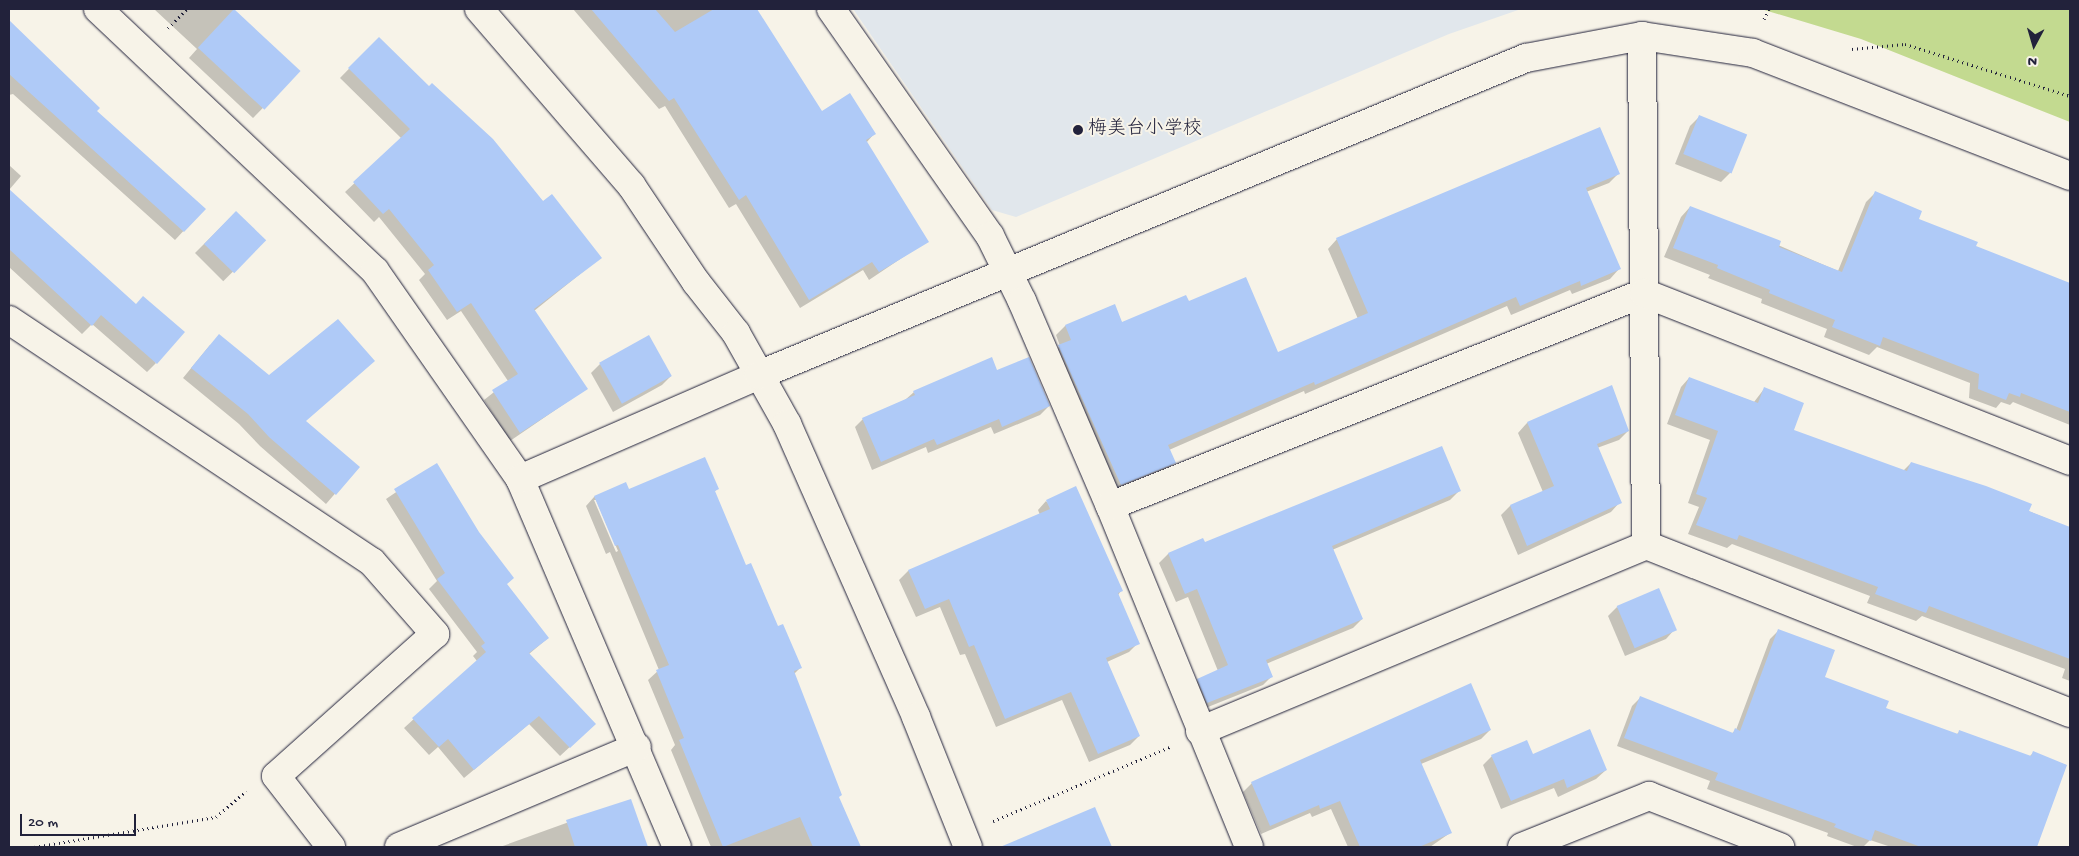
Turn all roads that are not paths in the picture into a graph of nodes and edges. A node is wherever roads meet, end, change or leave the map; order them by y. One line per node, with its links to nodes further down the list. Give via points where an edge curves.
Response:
1 (98, 9): 11 (street, via 375,271)
2 (480, 9): 9 (street, via 631,185 696,282 736,333)
3 (831, 9): 6 (street, via 990,236)
4 (1642, 36): 5 (street, via 1753,53); 6 (street, via 1526,58); 7 (street)
5 (2070, 176)
6 (1007, 273): 9 (street); 12 (street)
7 (1644, 293): 10 (street); 12 (street); 13 (street)
8 (9, 320): 18 (street, via 372,562 434,634 276,776)
9 (759, 375): 11 (street); 21 (street, via 795,442 916,717)
10 (2070, 461)
11 (520, 479): 16 (street)
12 (1110, 506): 15 (street)
13 (1646, 545): 14 (street); 15 (street)
14 (2070, 714)
15 (1200, 731): 22 (street)
16 (637, 746): 17 (street); 20 (street)
17 (427, 842): 19 (street)
18 (330, 847)
19 (399, 847)
20 (677, 847)
21 (968, 847)
22 (1249, 847)
23 (1522, 847): 24 (street, via 1649,796)
24 (1780, 847)

